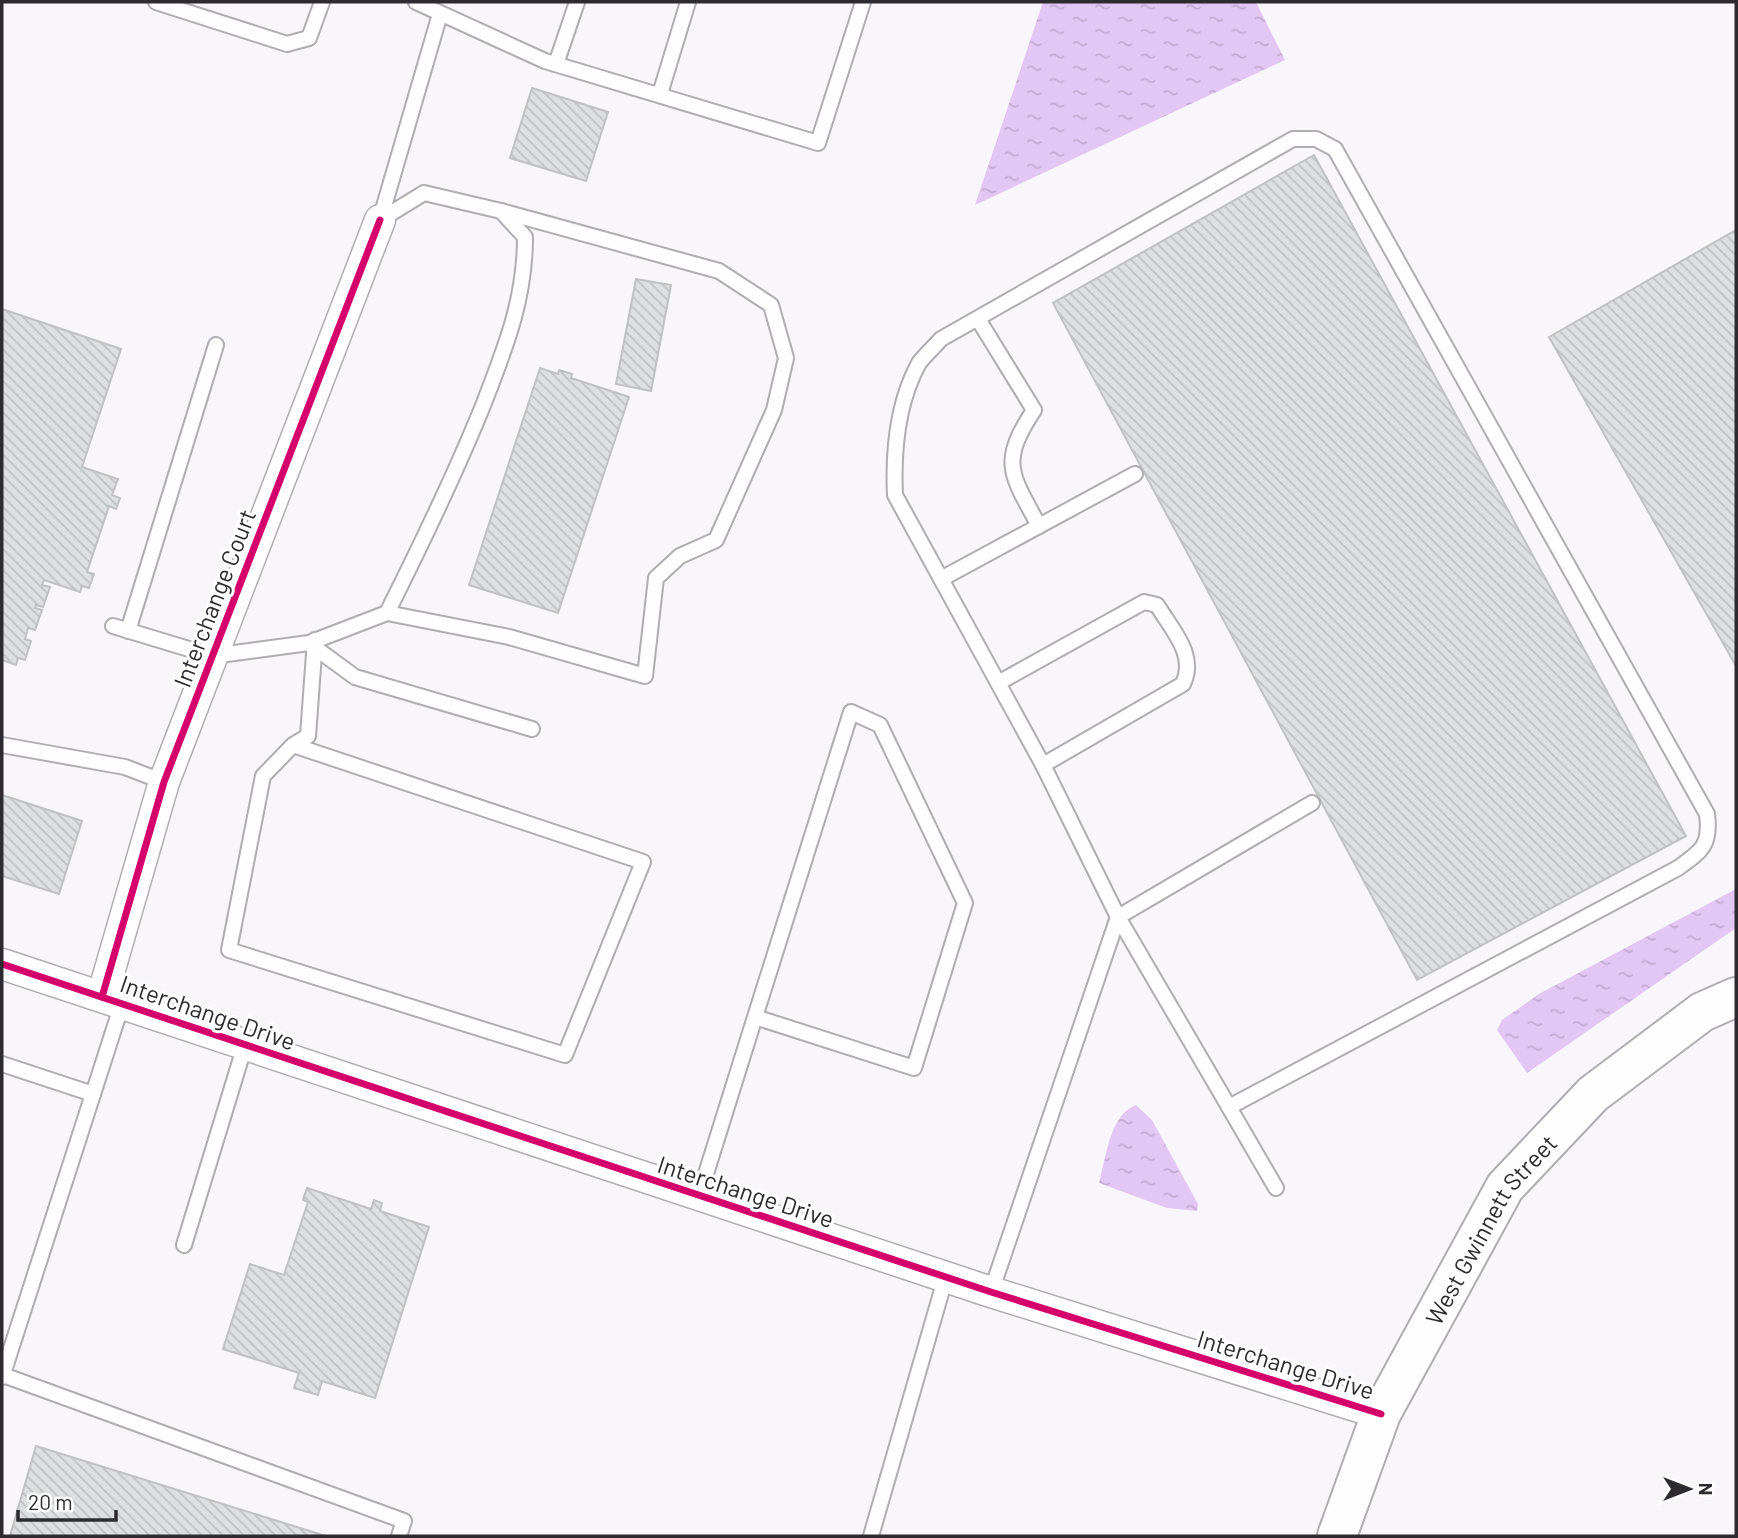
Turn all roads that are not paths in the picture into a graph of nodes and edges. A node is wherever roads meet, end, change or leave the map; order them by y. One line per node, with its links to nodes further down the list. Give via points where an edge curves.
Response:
1 (156, 2): 2 (lane, via 287,44 309,38)
2 (322, 2)
3 (416, 2): 7 (lane)
4 (577, 2): 8 (lane)
5 (688, 2): 9 (lane)
6 (863, 2): 9 (lane, via 818,144)
7 (440, 14): 8 (lane); 11 (lane)
8 (556, 64): 9 (lane)
9 (660, 94)
10 (500, 211): 11 (lane, via 424,193); 17 (lane, via 525,237 525,275 508,343 452,484); 17 (lane, via 719,271 771,305 786,358 774,410 716,540 680,555 656,578 645,676 509,637)
11 (380, 220): 19 (street, Interchange Court)
12 (978, 319): 15 (lane, via 1034,410 1016,437 1010,460 1016,483); 16 (lane, via 941,339 920,363 901,413 893,458 895,495); 35 (lane, via 1293,139 1316,139 1335,149 1707,814 1710,833 1701,852 1678,868)
13 (216, 345): 19 (lane, via 120,629)
14 (1135, 474): 15 (lane)
15 (1039, 526): 16 (lane)
16 (941, 579): 20 (lane)
17 (387, 612): 18 (lane)
18 (313, 643): 19 (lane); 21 (lane, via 355,677); 23 (lane, via 308,736)
19 (212, 656): 25 (street, Interchange Court)
20 (998, 683): 24 (lane); 24 (lane, via 1144,602 1157,605 1187,654 1189,671 1183,684)
21 (532, 729)
22 (2, 745): 25 (lane, via 125,767)
23 (293, 745): 23 (lane, via 263,776 229,950 565,1055 643,862)
24 (1043, 765): 27 (lane)
25 (164, 782): 30 (street, Interchange Court)
26 (1312, 803): 27 (lane)
27 (1118, 917): 35 (lane); 40 (lane)
28 (2, 964): 30 (street, Interchange Drive)
29 (1736, 997): 42 (main road, West Gwinnett Street, via 1702,1012 1593,1094 1505,1188)
30 (112, 1000): 32 (street, Interchange Drive); 34 (lane)
31 (755, 1017): 31 (lane, via 914,1068 965,903 880,725 851,712); 37 (lane)
32 (245, 1045): 37 (street, Interchange Drive); 38 (lane)
33 (2, 1064): 34 (lane)
34 (93, 1094): 41 (lane)
35 (1229, 1107): 36 (lane)
36 (1276, 1188)
37 (699, 1196): 39 (street, Interchange Drive)
38 (184, 1245)
39 (946, 1276): 40 (street, Interchange Drive); 44 (lane)
40 (990, 1292): 42 (street, Interchange Drive)
41 (2, 1376): 43 (lane, via 404,1521)
42 (1381, 1414): 45 (main road, West Gwinnett Street)
43 (399, 1536)
44 (871, 1536)
45 (1337, 1536)

